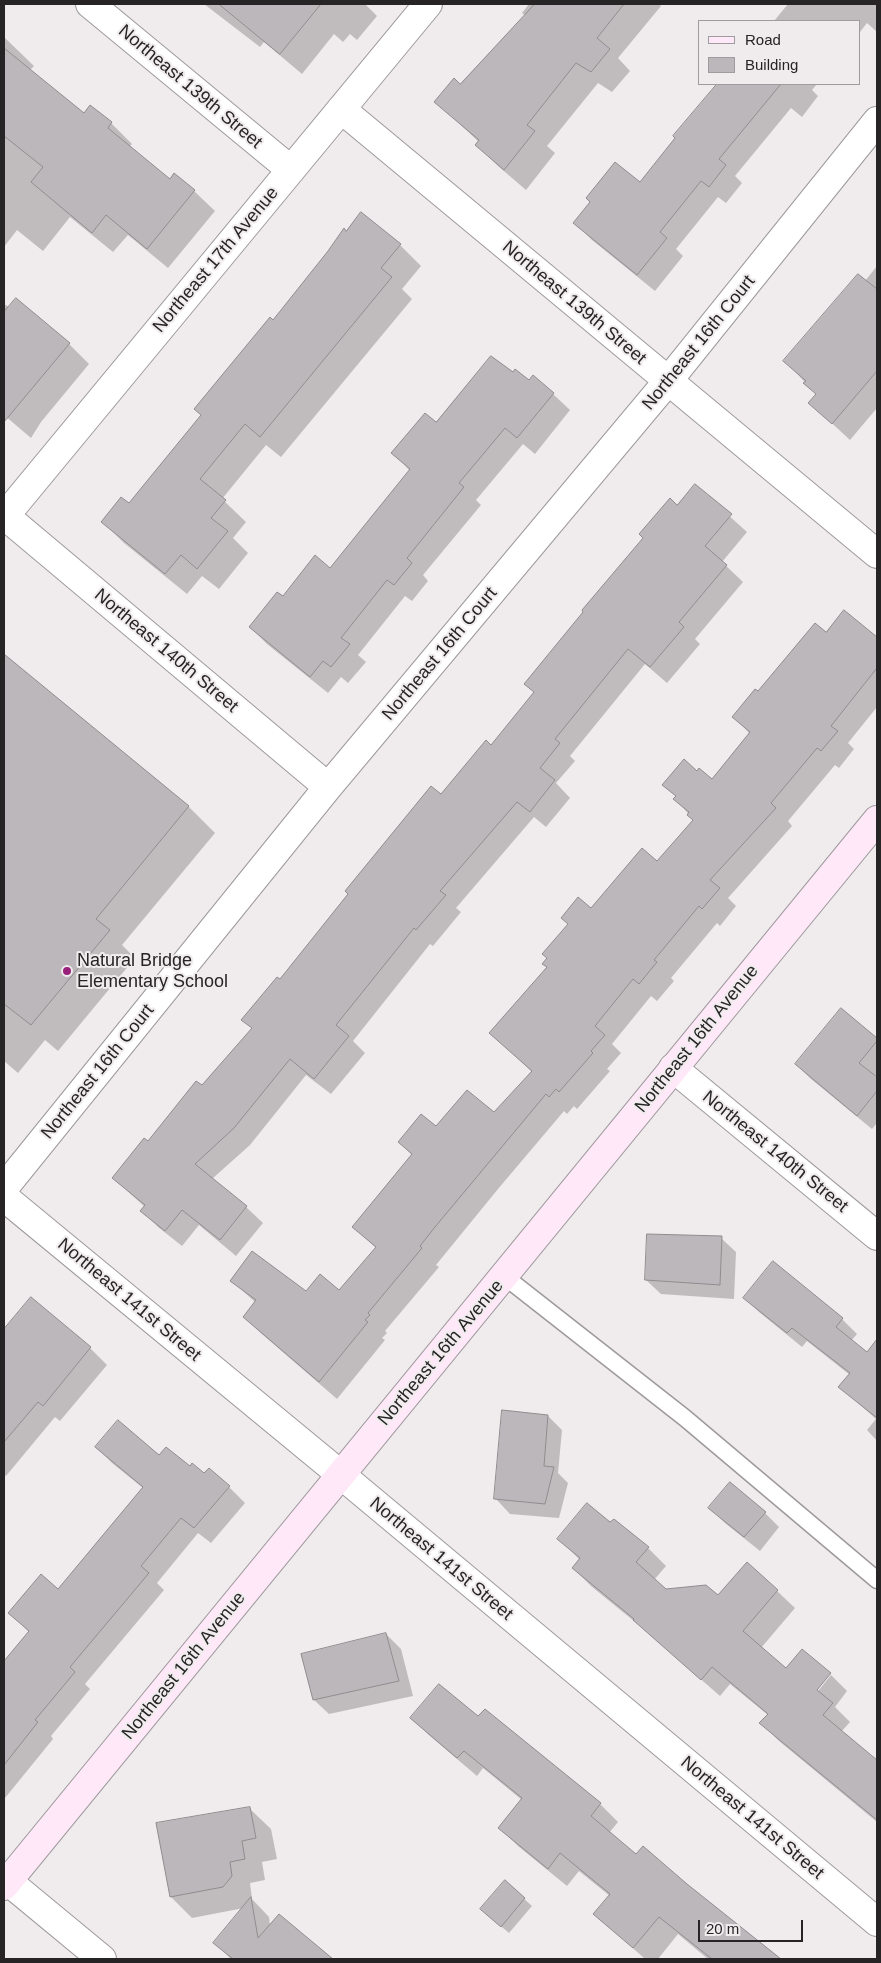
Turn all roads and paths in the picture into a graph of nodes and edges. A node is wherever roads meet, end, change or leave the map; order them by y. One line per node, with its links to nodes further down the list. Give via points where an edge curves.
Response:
1 (90, 4): 5 (street, Northeast 139th Street)
2 (428, 4): 3 (street, Northeast 17th Avenue)
3 (341, 108): 5 (street, Northeast 17th Avenue); 6 (street, Northeast 139th Street)
4 (877, 121): 6 (street, Northeast 16th Court)
5 (291, 170): 7 (street, Northeast 17th Avenue)
6 (668, 381): 8 (street, Northeast 139th Street); 9 (street, Northeast 16th Court)
7 (4, 515): 9 (street, Northeast 140th Street)
8 (877, 554)
9 (328, 787): 12 (street, Northeast 16th Court)
10 (877, 820): 11 (street, Northeast 16th Avenue)
11 (673, 1068): 14 (street, Northeast 140th Street); 15 (street, Northeast 16th Avenue)
12 (4, 1188)
13 (4, 1197): 16 (street, Northeast 141st Street)
14 (877, 1236)
15 (504, 1276): 16 (street, Northeast 16th Avenue); 17 (lane, via 685,1418)
16 (340, 1474): 18 (street, Northeast 16th Avenue); 19 (street, Northeast 141st Street)
17 (877, 1580)
18 (5, 1882): 20 (street)
19 (877, 1922)
20 (102, 1959)

